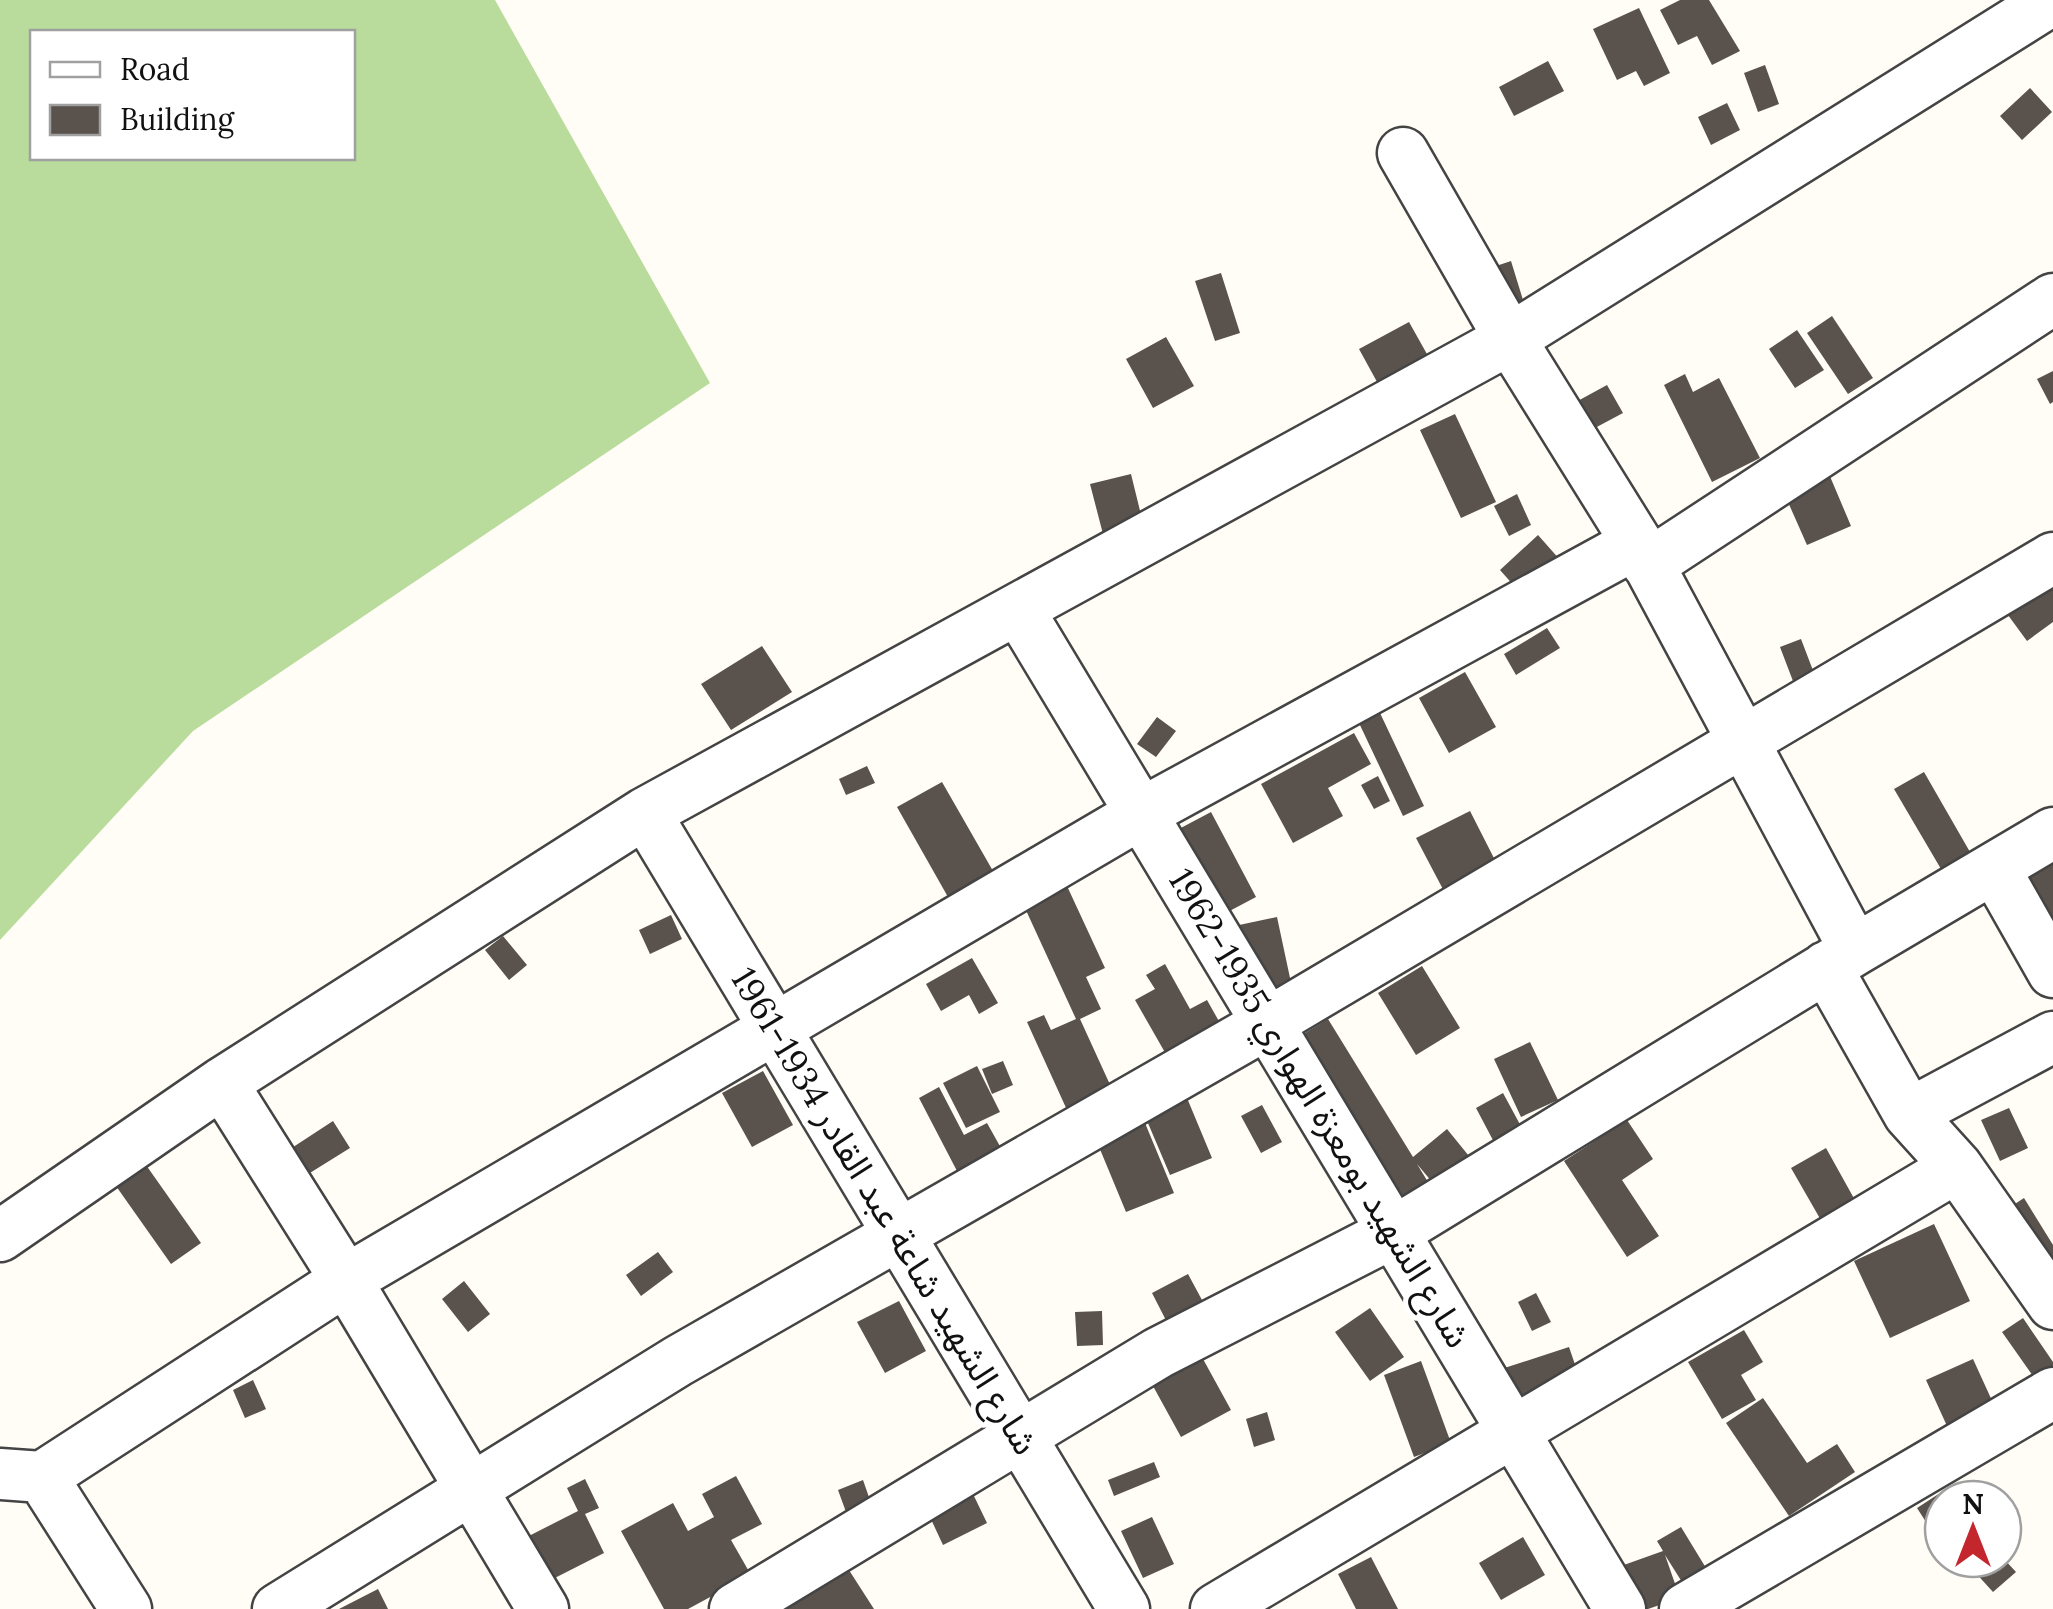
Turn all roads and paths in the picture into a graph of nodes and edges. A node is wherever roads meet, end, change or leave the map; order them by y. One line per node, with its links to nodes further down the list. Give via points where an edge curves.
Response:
1 (2052, 0): 4 (street)
2 (1403, 152): 4 (street)
3 (2053, 299): 5 (street)
4 (1510, 339): 5 (street); 7 (street)
5 (1643, 554): 8 (street); 10 (street)
6 (2053, 558): 8 (street)
7 (1018, 608): 9 (street); 10 (street, شارع الشهيد بومعزة الهواري 1935-1962)
8 (1742, 742): 13 (street); 15 (street)
9 (646, 814): 16 (street, شارع الشهيد شاعة عبد القادر 1934-1961); 18 (street)
10 (1142, 814): 15 (street, شارع الشهيد بومعزة الهواري 1935-1962); 16 (street)
11 (2053, 833): 12 (street)
12 (1994, 868): 13 (street); 14 (street)
13 (1840, 958): 19 (street); 21 (street)
14 (2053, 972)
15 (1268, 1023): 21 (street, شارع الشهيد بومعزة الهواري 1935-1962); 22 (street)
16 (775, 1029): 22 (street, شارع الشهيد شاعة عبد القادر 1934-1961); 24 (street)
17 (2053, 1038): 19 (street)
18 (222, 1083): 23 (street); 24 (street)
19 (1910, 1114): 20 (street)
20 (1956, 1167): 25 (street); 27 (street)
21 (1394, 1232): 27 (street, شارع الشهيد بومعزة الهواري 1935-1962); 28 (street, via 1158,1353)
22 (899, 1234): 28 (street, شارع الشهيد شاعة عبد القادر 1934-1961); 30 (street)
23 (0, 1236)
24 (346, 1280): 29 (street); 30 (street)
25 (2053, 1304)
26 (2053, 1393): 38 (street)
27 (1514, 1430): 36 (street); 37 (street, شارع الشهيد بومعزة الهواري 1935-1962)
28 (1021, 1436): 34 (street); 35 (street, شارع الشهيد شاعة عبد القادر 1934-1961)
29 (21, 1476): 31 (street)
30 (472, 1489): 32 (street); 33 (street)
31 (126, 1609)
32 (278, 1609)
33 (543, 1609)
34 (735, 1609)
35 (1124, 1609)
36 (1216, 1609)
37 (1620, 1609)
38 (1685, 1609)

